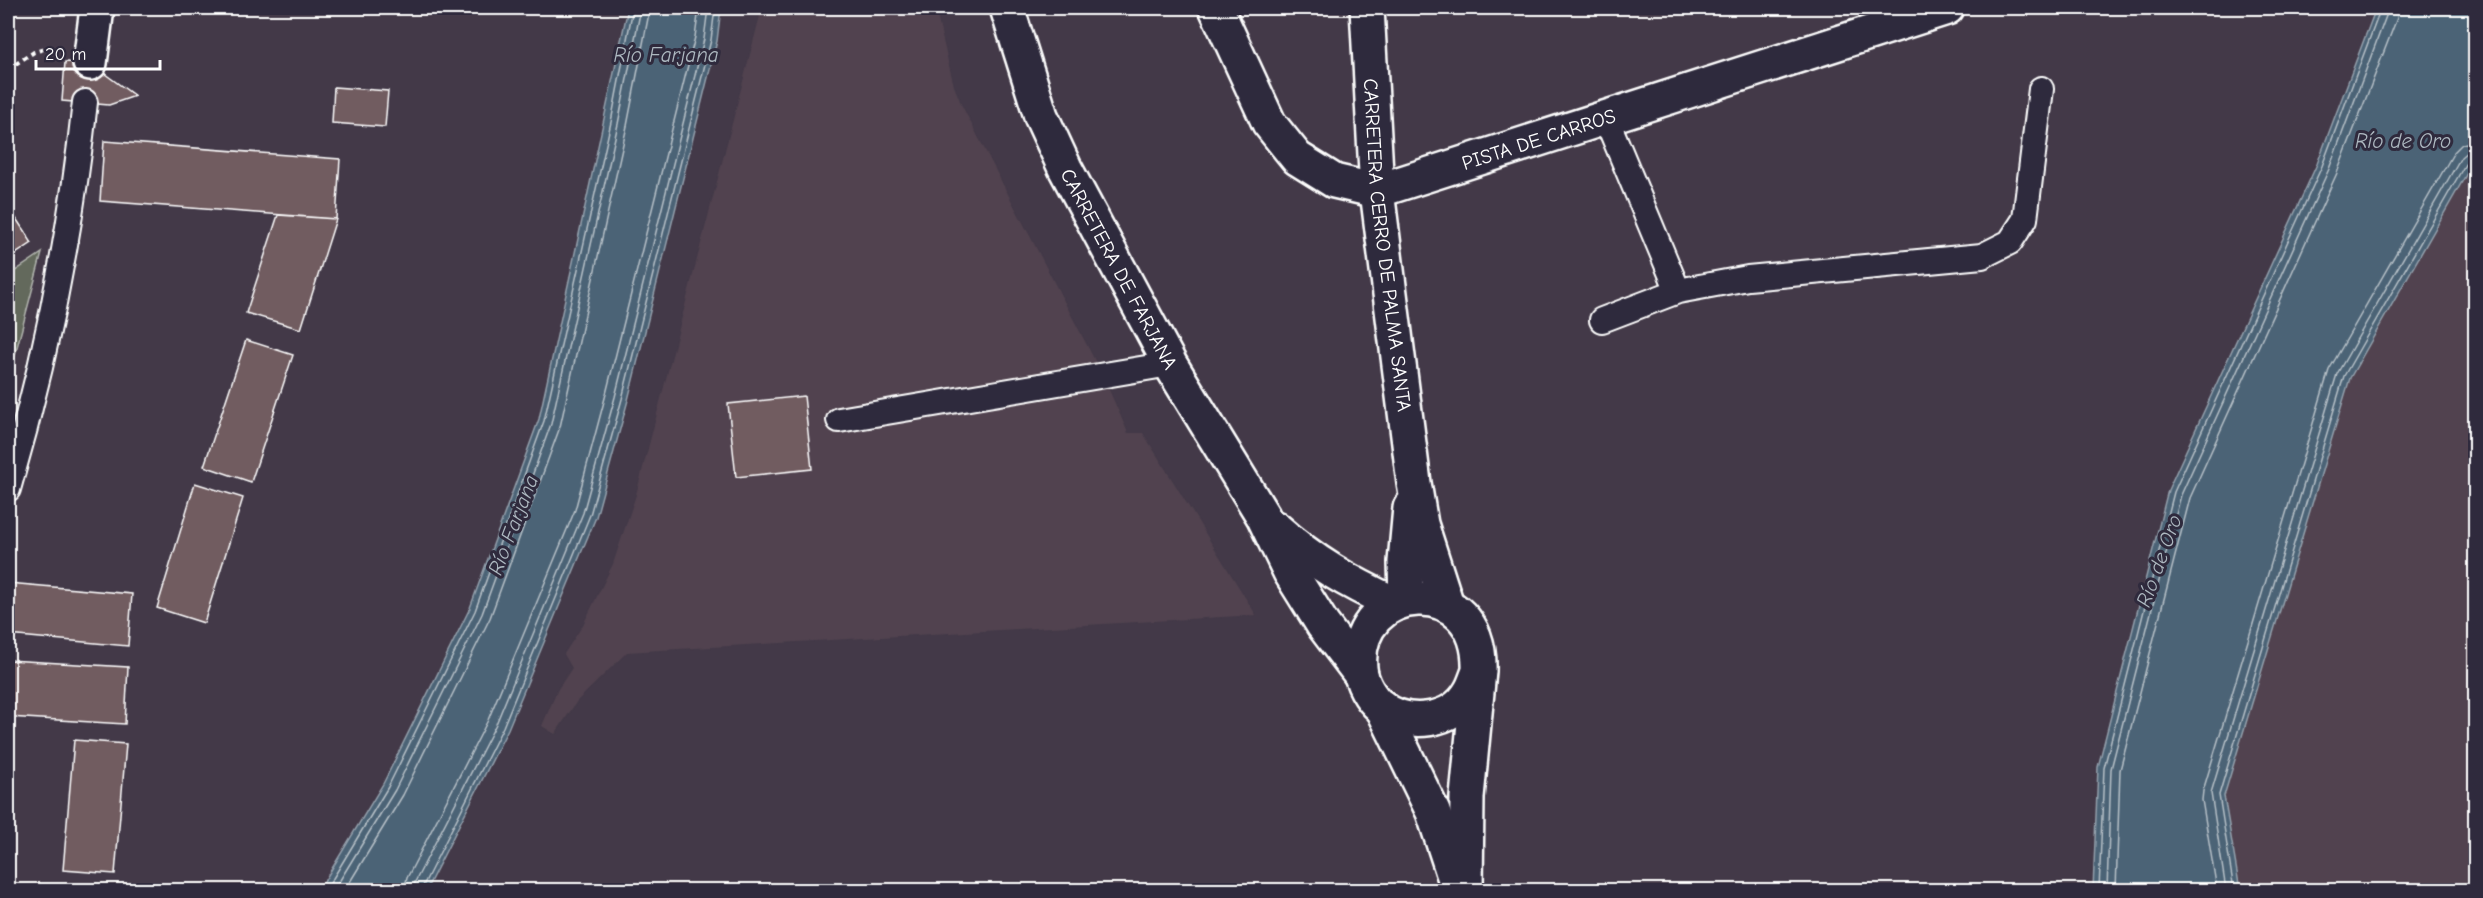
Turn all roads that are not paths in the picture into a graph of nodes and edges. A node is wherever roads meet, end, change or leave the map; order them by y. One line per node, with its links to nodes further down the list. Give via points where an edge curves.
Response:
1 (97, 8): 6 (main road)
2 (1007, 8): 13 (main road, CARRETERA DE FARJANA, via 1041,116)
3 (1216, 8): 10 (main road, via 1269,123 1297,158 1334,181)
4 (1366, 8): 10 (main road, CARRETERA CERRO DE PALMA SANTA)
5 (1947, 8): 9 (main road, PISTA DE CARROS)
6 (91, 52)
7 (2041, 89): 11 (lane, via 2025,219 2010,242 1982,256 1748,278)
8 (85, 102): 16 (lane, via 69,227 49,334)
9 (1606, 118): 10 (main road, PISTA DE CARROS); 11 (lane)
10 (1377, 191): 15 (main road, CARRETERA CERRO DE PALMA SANTA)
11 (1678, 291): 12 (lane)
12 (1602, 320)
13 (1170, 364): 14 (lane); 17 (main road, CARRETERA DE FARJANA)
14 (839, 420)
15 (1414, 483): 18 (main road, CARRETERA CERRO DE PALMA SANTA); 19 (main road, CARRETERA CERRO DE PALMA SANTA, via 1421,524)
16 (8, 489)
17 (1263, 516): 18 (main road, CARRETERA DE FARJANA, via 1302,552 1338,576); 21 (main road, CARRETERA DE FARJANA, via 1290,572 1323,626)
18 (1400, 602): 19 (main road, via 1427,598); 21 (main road, via 1377,616 1365,633 1359,654)
19 (1447, 604): 20 (main road, via 1463,616 1474,633 1480,651)
20 (1479, 671): 22 (main road, via 1464,700 1452,711 1429,720 1404,718); 24 (main road, via 1467,797)
21 (1361, 675): 22 (main road, via 1369,693)
22 (1382, 707): 23 (main road, via 1433,812)
23 (1458, 891)
24 (1466, 891)

